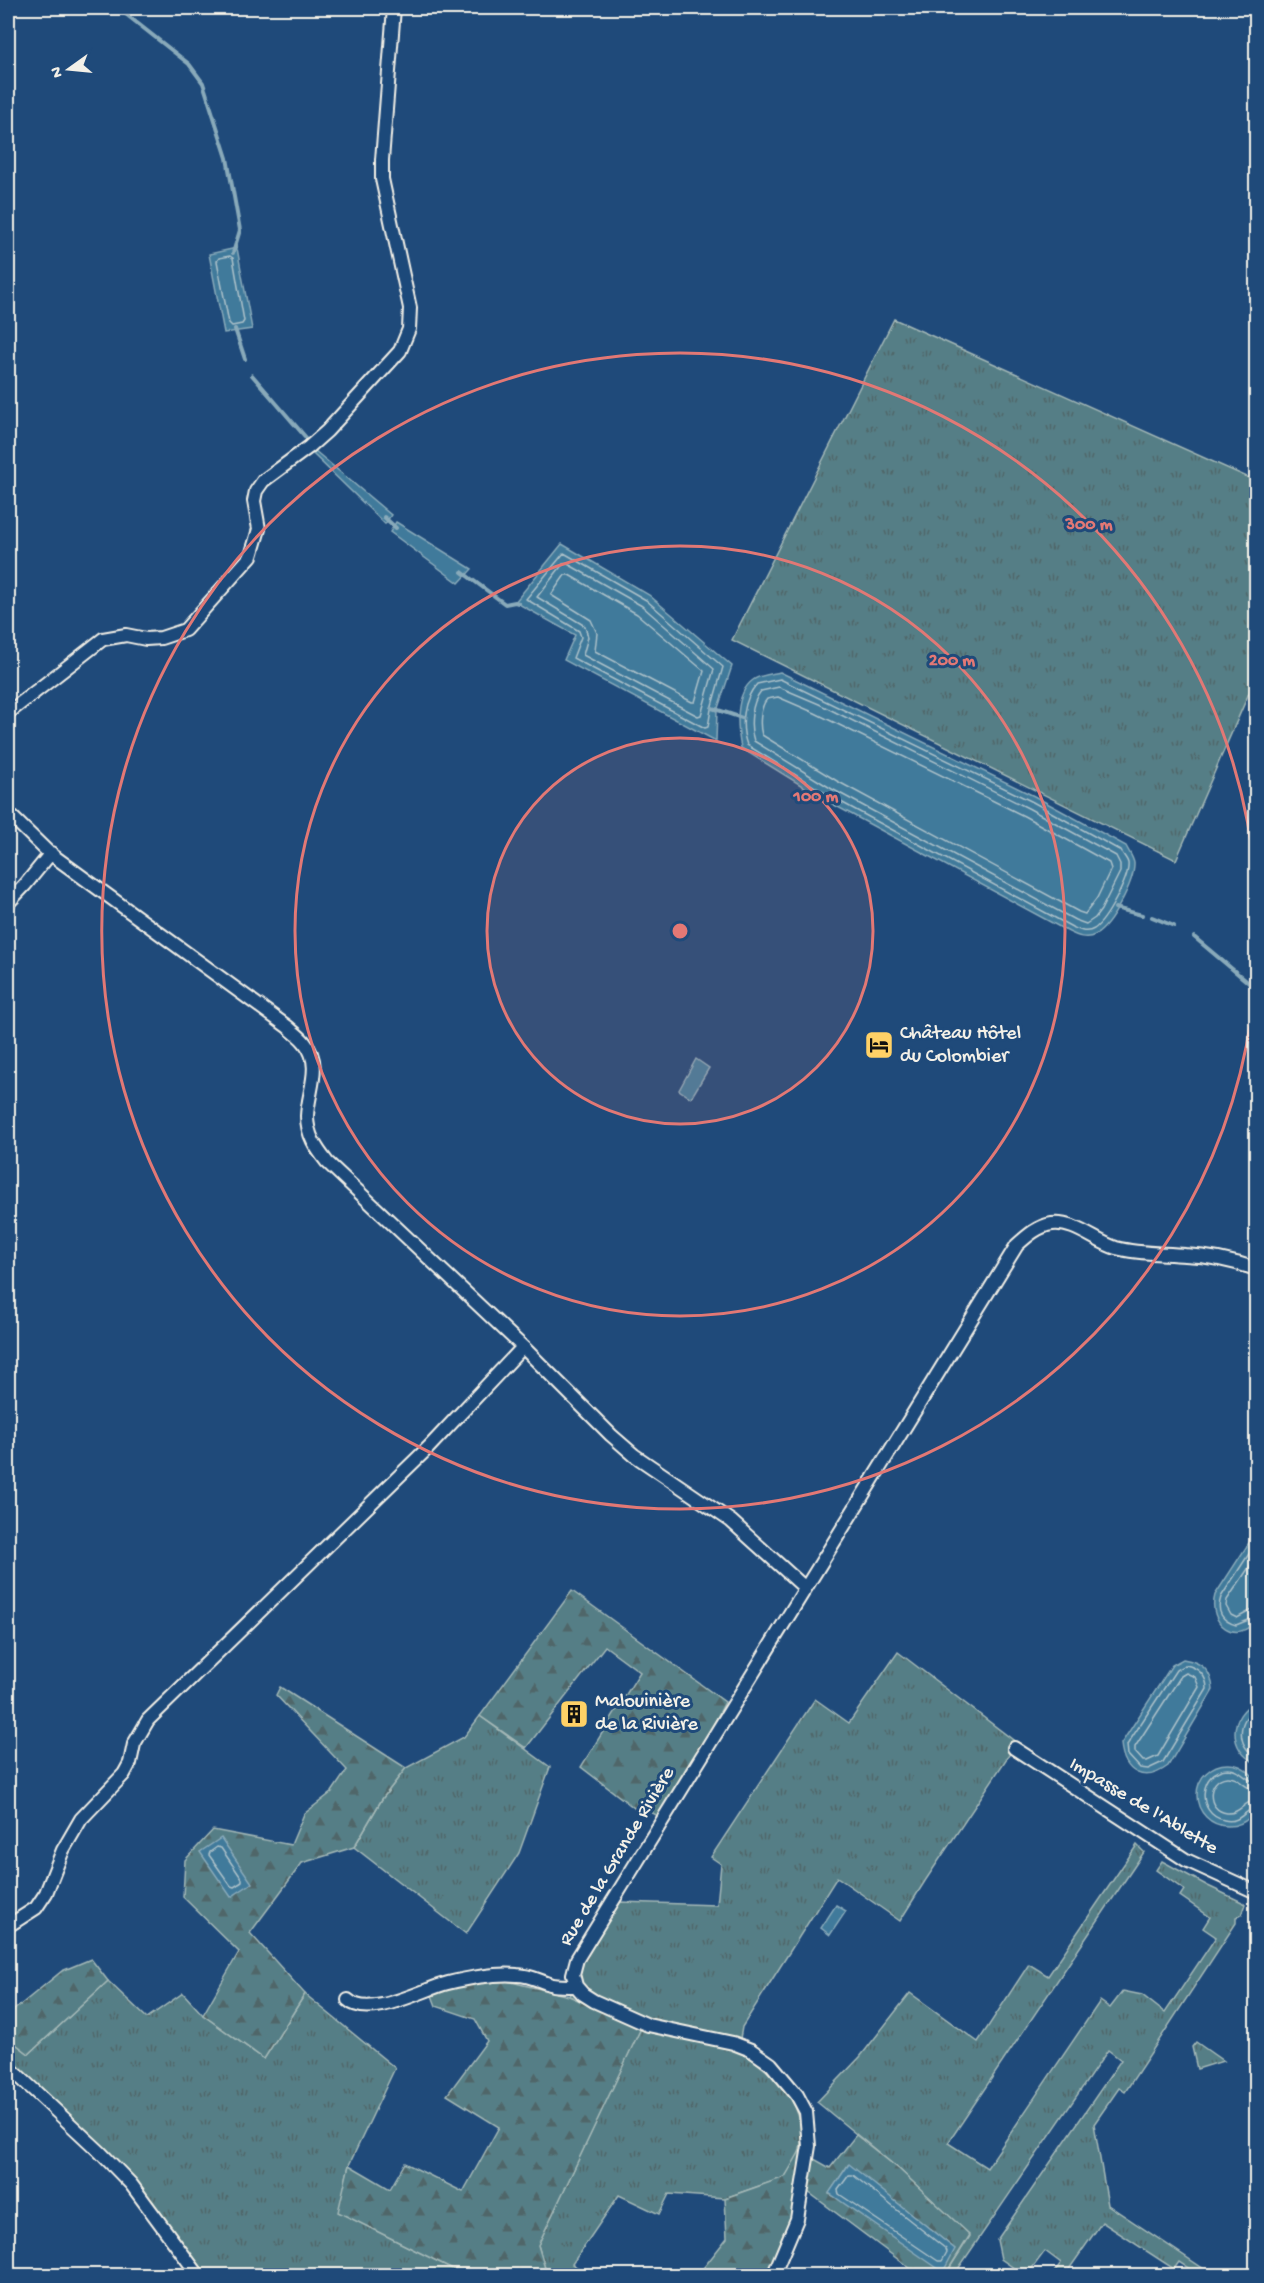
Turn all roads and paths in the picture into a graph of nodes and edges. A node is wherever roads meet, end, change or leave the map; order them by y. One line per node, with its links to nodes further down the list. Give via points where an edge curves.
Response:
1 (394, 8): 2 (street, via 382,179 410,308 409,329 400,351 327,431 263,481 254,501 259,529 251,555 185,630 161,638 126,635 104,639)
2 (8, 713)
3 (8, 813): 4 (street)
4 (50, 852): 5 (street); 7 (street, via 305,1043 312,1056 314,1074 307,1116 314,1145 327,1162)
5 (8, 903)
6 (1257, 1269): 8 (street, Rue de la Grande Rivière, via 1211,1257 1143,1253 1115,1247 1067,1225 1053,1224 1033,1231 1017,1245)
7 (523, 1347): 8 (street, via 627,1449 731,1521); 11 (street, via 429,1448 148,1720 134,1744 124,1774 81,1819 36,1908)
8 (805, 1588): 12 (street, Rue de la Grande Rivière, via 577,1959 573,1974)
9 (1014, 1748): 10 (street, Impasse de l'Ablette, via 1186,1860)
10 (1257, 1892)
11 (8, 1926)
12 (576, 1986): 13 (street, via 506,1975 449,1983 380,2006 354,2006); 16 (street, via 594,2001 648,2025 751,2050 771,2064 797,2095 806,2112 809,2146 797,2219)
13 (348, 2000)
14 (8, 2066): 15 (street, via 131,2184)
15 (199, 2276)
16 (773, 2276)

